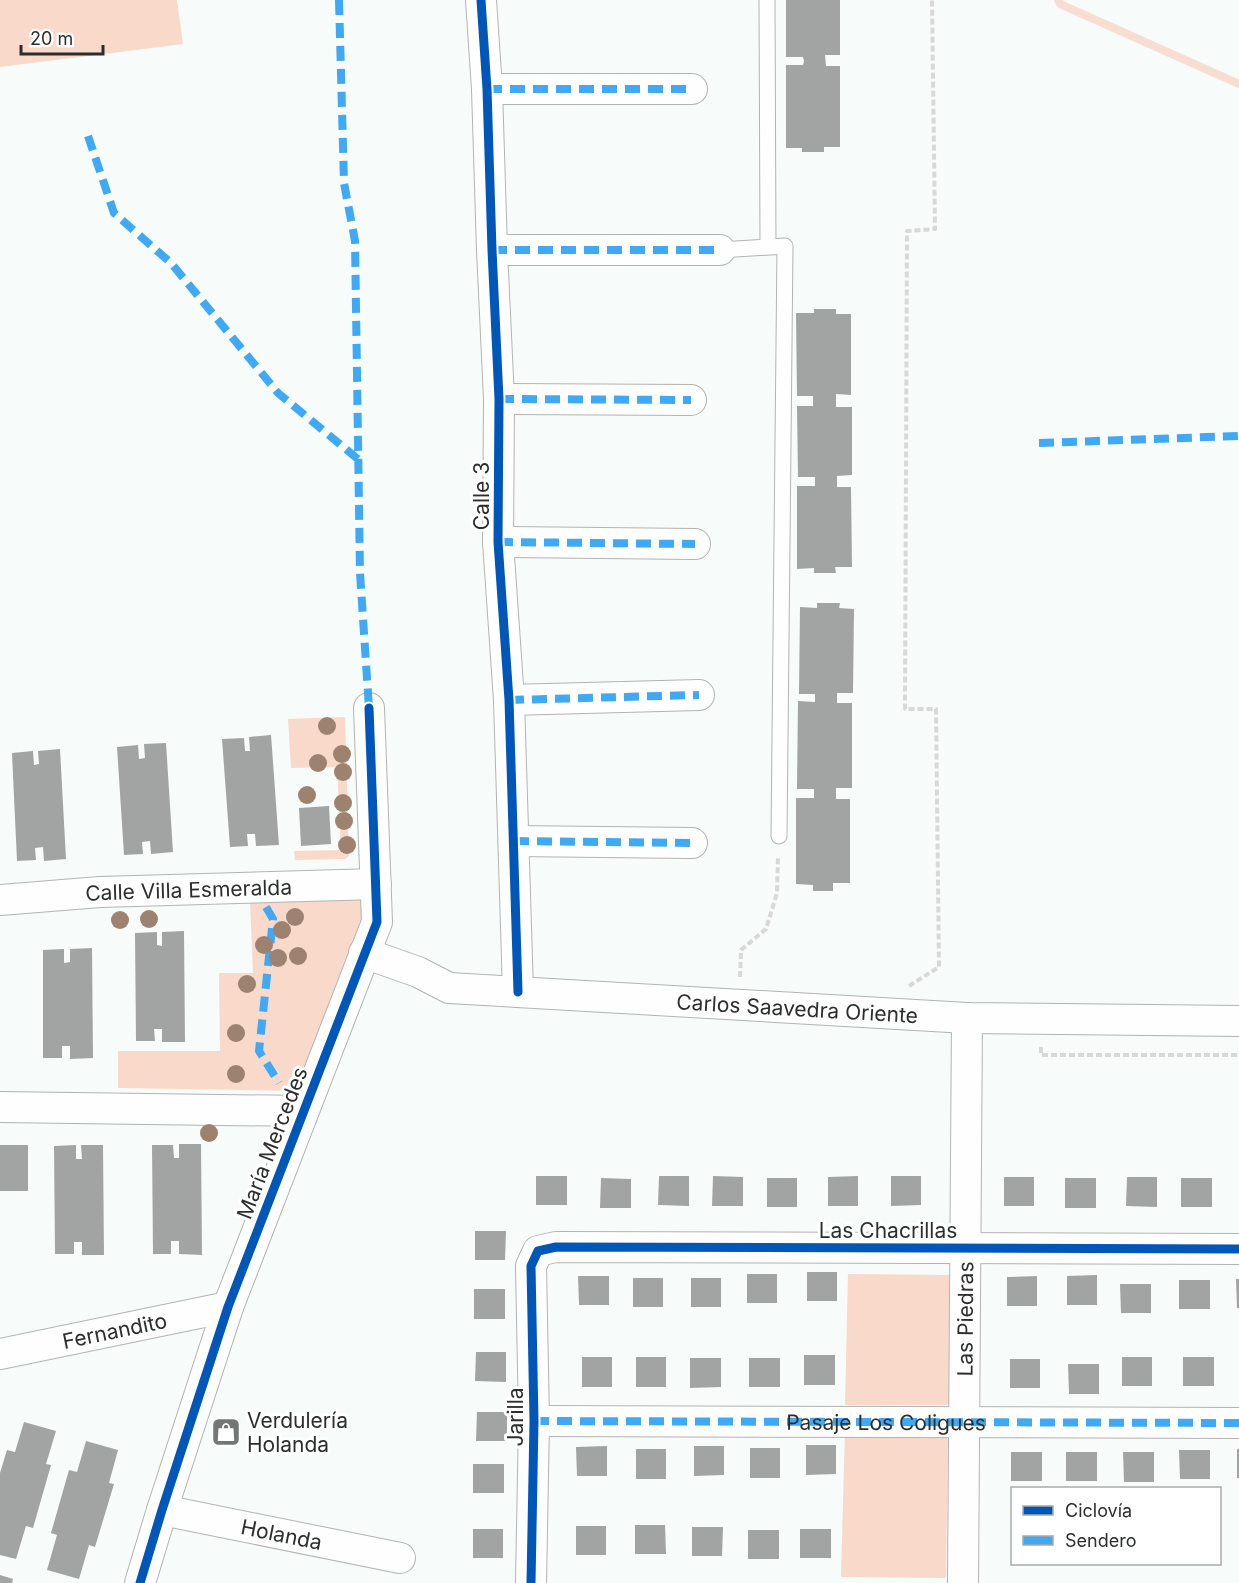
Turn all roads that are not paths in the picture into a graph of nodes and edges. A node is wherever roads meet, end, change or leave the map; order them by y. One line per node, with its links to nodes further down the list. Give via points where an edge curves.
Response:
1 (481, 0): 3 (street, Calle 3)
2 (766, 0): 5 (lane)
3 (487, 89): 4 (street); 7 (street, Calle 3)
4 (692, 89)
5 (768, 247): 6 (lane); 15 (lane, via 784,246)
6 (720, 249): 7 (street)
7 (492, 250): 8 (street, Calle 3)
8 (499, 399): 9 (street); 10 (street, Calle 3)
9 (692, 400)
10 (498, 542): 11 (street); 13 (street, Calle 3)
11 (695, 544)
12 (699, 695): 13 (street)
13 (509, 700): 16 (street, Calle 3)
14 (369, 708): 18 (street, María Mercedes)
15 (779, 836)
16 (514, 841): 17 (street); 21 (street, Calle 3)
17 (692, 843)
18 (376, 884): 19 (street, Calle Villa Esmeralda, via 100,892); 20 (street, María Mercedes, via 377,922)
19 (0, 900)
20 (364, 953): 21 (street, Carlos Saavedra Oriente, via 449,988); 25 (street, María Mercedes)
21 (519, 992): 22 (street, Carlos Saavedra Oriente)
22 (967, 1018): 23 (street, Carlos Saavedra Oriente); 26 (street, Las Piedras)
23 (1239, 1021)
24 (0, 1107): 25 (street)
25 (303, 1111): 29 (street, María Mercedes)
26 (965, 1248): 27 (street, Las Chacrillas); 28 (street, Las Chacrillas, via 556,1247); 32 (street, Las Piedras)
27 (1239, 1249)
28 (538, 1251): 31 (street, Jarilla, via 531,1266)
29 (228, 1308): 30 (street, Fernandito); 34 (street, María Mercedes)
30 (0, 1354)
31 (534, 1421): 32 (street, Pasaje Los Coligues); 37 (street, Jarilla)
32 (964, 1422): 33 (street, Pasaje Los Coligues); 38 (street, Las Piedras)
33 (1239, 1423)
34 (162, 1510): 35 (street, Holanda); 36 (street, María Mercedes)
35 (400, 1558)
36 (140, 1583)
37 (531, 1583)
38 (963, 1583)

